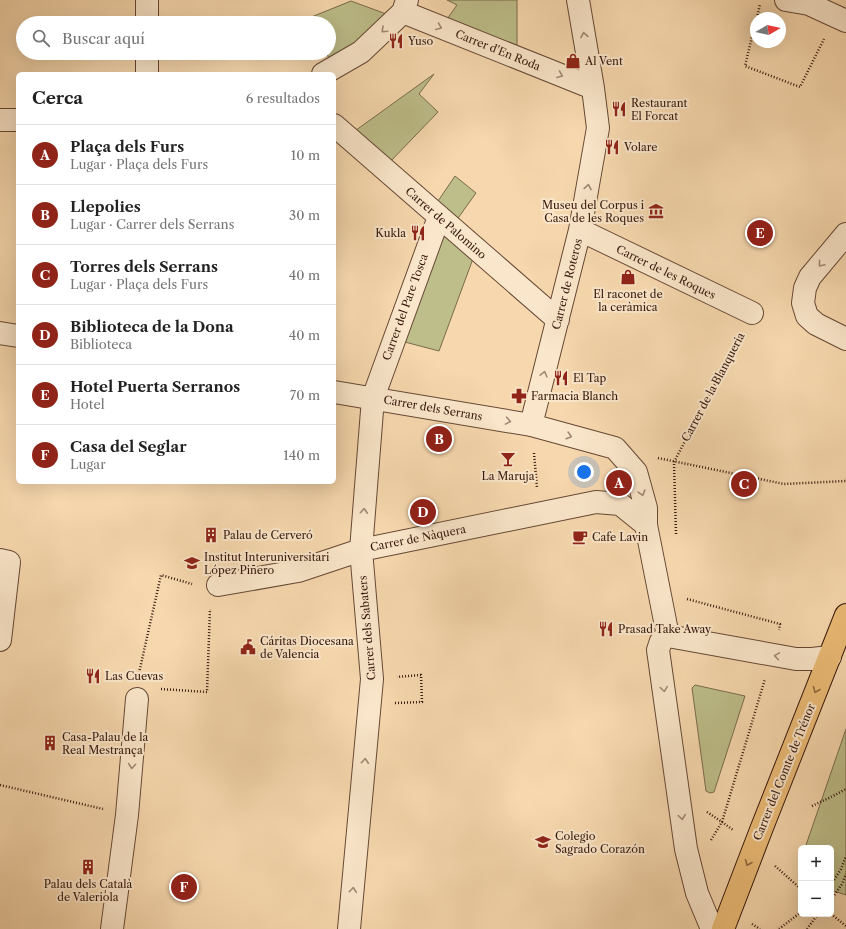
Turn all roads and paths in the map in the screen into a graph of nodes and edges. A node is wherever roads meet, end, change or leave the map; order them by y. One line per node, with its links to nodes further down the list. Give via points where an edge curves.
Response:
1 (147, 0): 7 (street)
2 (578, 0): 13 (street, Carrer de Roteros, one-way to 2)
3 (761, 0): 6 (path)
4 (786, 0): 8 (street, via 809,4)
5 (405, 6): 12 (street, one-way to 12, via 361,52); 13 (street, Carrer d'En Roda, one-way to 13)
6 (758, 12)
7 (147, 16)
8 (841, 18): 9 (path, via 800,87 745,66)
9 (750, 45)
10 (146, 60): 11 (street)
11 (147, 72)
12 (326, 72)
13 (593, 88): 18 (street, Carrer de Roteros, one-way to 13, via 598,128)
14 (0, 120): 15 (street)
15 (16, 120)
16 (336, 127): 17 (street, Carrer de Palomino)
17 (439, 217): 21 (street, Carrer de Palomino); 26 (street, Carrer del Pare Tosca)
18 (580, 230): 20 (street, Carrer de les Roques); 21 (street, Carrer de Roteros)
19 (846, 234): 24 (street, one-way to 24, via 810,277 804,288 803,303 807,316 816,324)
20 (752, 313): 28 (path, Carrer de la Blanqueria)
21 (558, 320): 27 (street, Carrer de Roteros, one-way to 21)
22 (0, 333): 23 (street)
23 (16, 336)
24 (846, 339)
25 (336, 392): 26 (street, Carrer dels Serrans)
26 (372, 398): 27 (street, Carrer dels Serrans, one-way to 27); 33 (street, Carrer dels Sabaters, one-way to 26)
27 (531, 425): 30 (path); 31 (street, Carrer dels Serrans, one-way to 31, via 615,448 636,472 646,508)
28 (674, 462): 29 (path, via 784,484); 32 (path)
29 (846, 481)
30 (540, 514): 31 (street, Carrer de Nàquera, via 596,502 620,504); 33 (street, Carrer de Nàquera)
31 (646, 526): 40 (street)
32 (676, 541)
33 (361, 550): 35 (street, Carrer de Nàquera, via 298,571); 43 (street, Carrer dels Sabaters)
34 (0, 560): 39 (street, via 9,562)
35 (215, 586): 44 (path, via 207,692); 44 (path, via 206,587 161,575 140,671)
36 (685, 599): 38 (path, via 780,624)
37 (846, 614): 41 (main road, Carrer del Comte de Trénor)
38 (777, 636)
39 (0, 640)
40 (663, 643): 41 (street, one-way to 40, via 796,659); 61 (street, one-way to 61, via 686,849 697,893)
41 (830, 657): 62 (main road, Carrer del Comte de Trénor, one-way to 62)
42 (767, 673): 50 (path)
43 (372, 679): 45 (street, Carrer dels Sabaters); 45 (path, via 421,676 422,702)
44 (138, 693): 49 (street, one-way to 49)
45 (370, 704): 60 (street, Carrer dels Sabaters, one-way to 45)
46 (0, 785): 49 (path)
47 (846, 789): 48 (path)
48 (812, 806)
49 (127, 815): 59 (street)
50 (722, 822)
51 (846, 856): 53 (path)
52 (846, 874): 54 (path)
53 (834, 881)
54 (834, 896)
55 (798, 914): 63 (path)
56 (834, 916): 58 (path)
57 (816, 917): 64 (path)
58 (846, 926)
59 (112, 929)
60 (349, 929)
61 (712, 929)
62 (724, 929)
63 (779, 929)
64 (806, 929)

